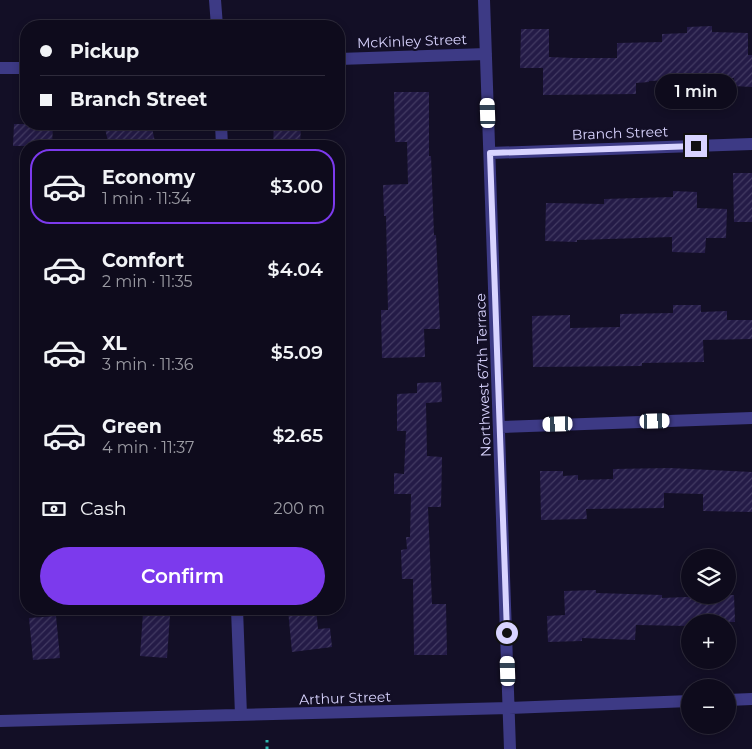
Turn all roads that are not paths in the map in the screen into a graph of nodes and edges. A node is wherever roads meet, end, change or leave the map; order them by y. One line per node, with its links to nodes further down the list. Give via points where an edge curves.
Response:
1 (215, 0): 3 (street)
2 (484, 0): 4 (street, Northwest 67th Terrace)
3 (217, 20)
4 (486, 54): 5 (street, McKinley Street); 9 (street, Northwest 67th Terrace)
5 (345, 59)
6 (0, 68): 7 (street)
7 (20, 68)
8 (752, 144): 9 (street, Branch Street)
9 (490, 153): 11 (street, Northwest 67th Terrace)
10 (752, 418): 11 (street)
11 (500, 427): 16 (street, Northwest 67th Terrace)
12 (237, 615): 17 (street)
13 (752, 699): 14 (street)
14 (736, 700)
15 (681, 701): 16 (street, Arthur Street)
16 (509, 708): 17 (street, Arthur Street); 19 (street, Northwest 67th Terrace)
17 (241, 716): 18 (street, Arthur Street)
18 (0, 720)
19 (510, 749)

